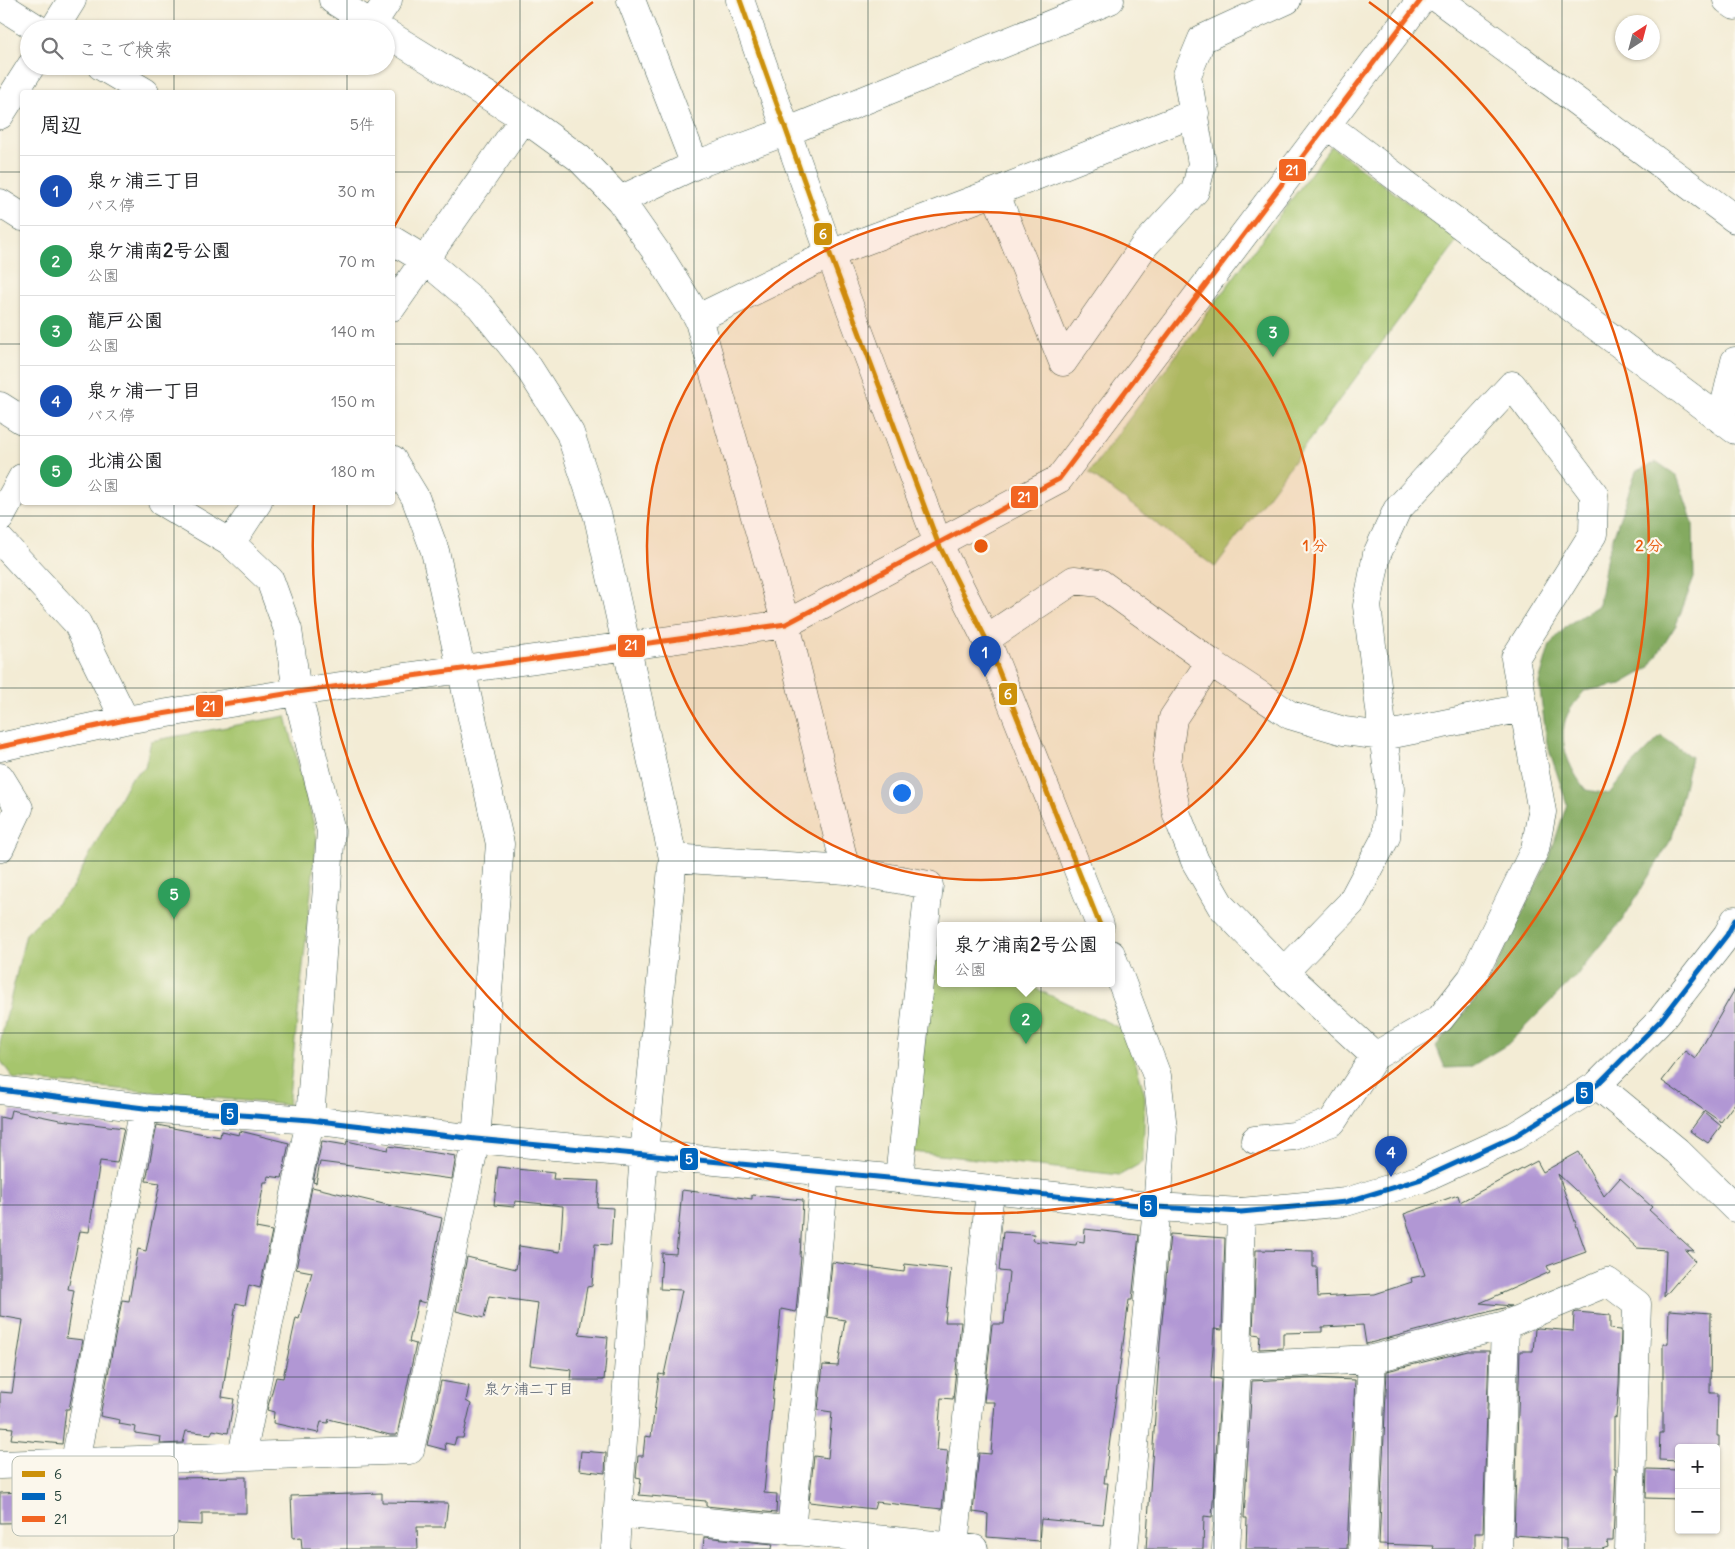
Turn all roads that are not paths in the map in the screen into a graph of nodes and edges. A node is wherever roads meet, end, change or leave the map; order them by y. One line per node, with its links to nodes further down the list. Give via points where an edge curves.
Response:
1 (72, 0): 14 (street)
2 (333, 0): 15 (street)
3 (388, 0): 16 (street)
4 (631, 0): 26 (street)
5 (1110, 0): 25 (street)
6 (1286, 0): 21 (street, via 1202,39 1187,75)
7 (1421, 0): 24 (street)
8 (1440, 0): 31 (street)
9 (1726, 0): 12 (street)
10 (746, 2): 25 (street)
11 (0, 5): 13 (street)
12 (1735, 6)
13 (24, 20)
14 (60, 20)
15 (365, 20)
16 (382, 20)
17 (395, 39): 23 (street)
18 (25, 75): 22 (street)
19 (116, 75): 20 (street)
20 (142, 90)
21 (1194, 113): 27 (street); 27 (street, via 1202,164 1195,191 1144,246 1063,362)
22 (0, 116)
23 (524, 118): 28 (street, via 579,158); 34 (street)
24 (1328, 126): 40 (street); 47 (street, via 1059,479)
25 (788, 131): 26 (street); 33 (street)
26 (695, 165): 28 (street)
27 (996, 192): 33 (street)
28 (620, 200): 36 (street)
29 (0, 204): 30 (street)
30 (20, 216)
31 (1735, 219)
32 (395, 242): 34 (street)
33 (830, 254): 36 (street); 47 (street)
34 (425, 260): 35 (street); 51 (street, via 480,306 525,362 570,433 598,517)
35 (395, 303)
36 (698, 318): 49 (street)
37 (1735, 361): 40 (street)
38 (0, 406): 39 (street)
39 (20, 419)
40 (1728, 425)
41 (395, 464): 53 (street, via 415,497 435,551)
42 (20, 482): 45 (street)
43 (167, 505): 48 (street)
44 (256, 505): 48 (street)
45 (0, 518)
46 (0, 540): 56 (street, via 77,623)
47 (938, 542): 49 (street); 50 (street)
48 (231, 543): 54 (street, via 270,580 288,630)
49 (786, 624): 51 (street); 62 (street)
50 (986, 639): 52 (street, via 1074,580 1100,583); 64 (street)
51 (626, 646): 53 (street); 61 (street)
52 (1210, 662): 57 (street, via 1290,715 1344,731); 66 (street, via 1173,718 1167,763 1177,815 1195,861 1221,906)
53 (460, 671): 54 (street); 72 (street, via 500,844)
54 (297, 692): 56 (street); 71 (street, via 331,831)
55 (1523, 708): 57 (street); 57 (street, via 1515,658 1593,534 1594,494 1512,385 1397,510 1377,554 1367,606); 67 (street, via 1542,812 1535,849 1472,978 1440,1019)
56 (125, 720): 58 (street)
57 (1383, 736): 66 (street, via 1390,789 1386,837 1351,903)
58 (0, 747)
59 (0, 776): 60 (street, via 19,808)
60 (0, 848)
61 (673, 858): 62 (street); 74 (street)
62 (846, 870): 76 (street, via 929,885)
63 (1735, 920): 68 (street, via 1662,1020)
64 (1099, 922)
65 (1115, 965): 78 (street, via 1157,1076 1162,1129)
66 (1284, 972): 67 (street)
67 (1375, 1056): 73 (street, via 1332,1122 1294,1136)
68 (1597, 1085): 79 (street, via 1677,1151); 80 (street, via 1514,1136 1421,1179 1346,1202)
69 (0, 1090): 70 (street)
70 (144, 1108): 71 (street); 84 (street)
71 (310, 1120): 72 (street); 85 (street)
72 (476, 1139): 74 (street); 85 (street, via 410,1450)
73 (1255, 1140)
74 (644, 1154): 75 (street); 87 (street)
75 (826, 1173): 76 (street); 88 (street)
76 (899, 1179): 77 (street)
77 (990, 1190): 78 (street); 89 (street)
78 (1157, 1207): 80 (street); 91 (street)
79 (1735, 1208)
80 (1241, 1212): 83 (street)
81 (1505, 1325): 82 (street); 94 (street); 95 (street, via 1608,1282 1637,1304)
82 (1372, 1359): 83 (street); 93 (street)
83 (1237, 1366): 92 (street)
84 (76, 1456)
85 (242, 1456): 86 (street)
86 (178, 1458)
87 (619, 1513): 88 (street); 90 (street)
88 (791, 1531): 89 (street)
89 (964, 1548)
90 (615, 1549)
91 (1124, 1549)
92 (1226, 1549)
93 (1363, 1549)
94 (1498, 1549)
95 (1629, 1549)

